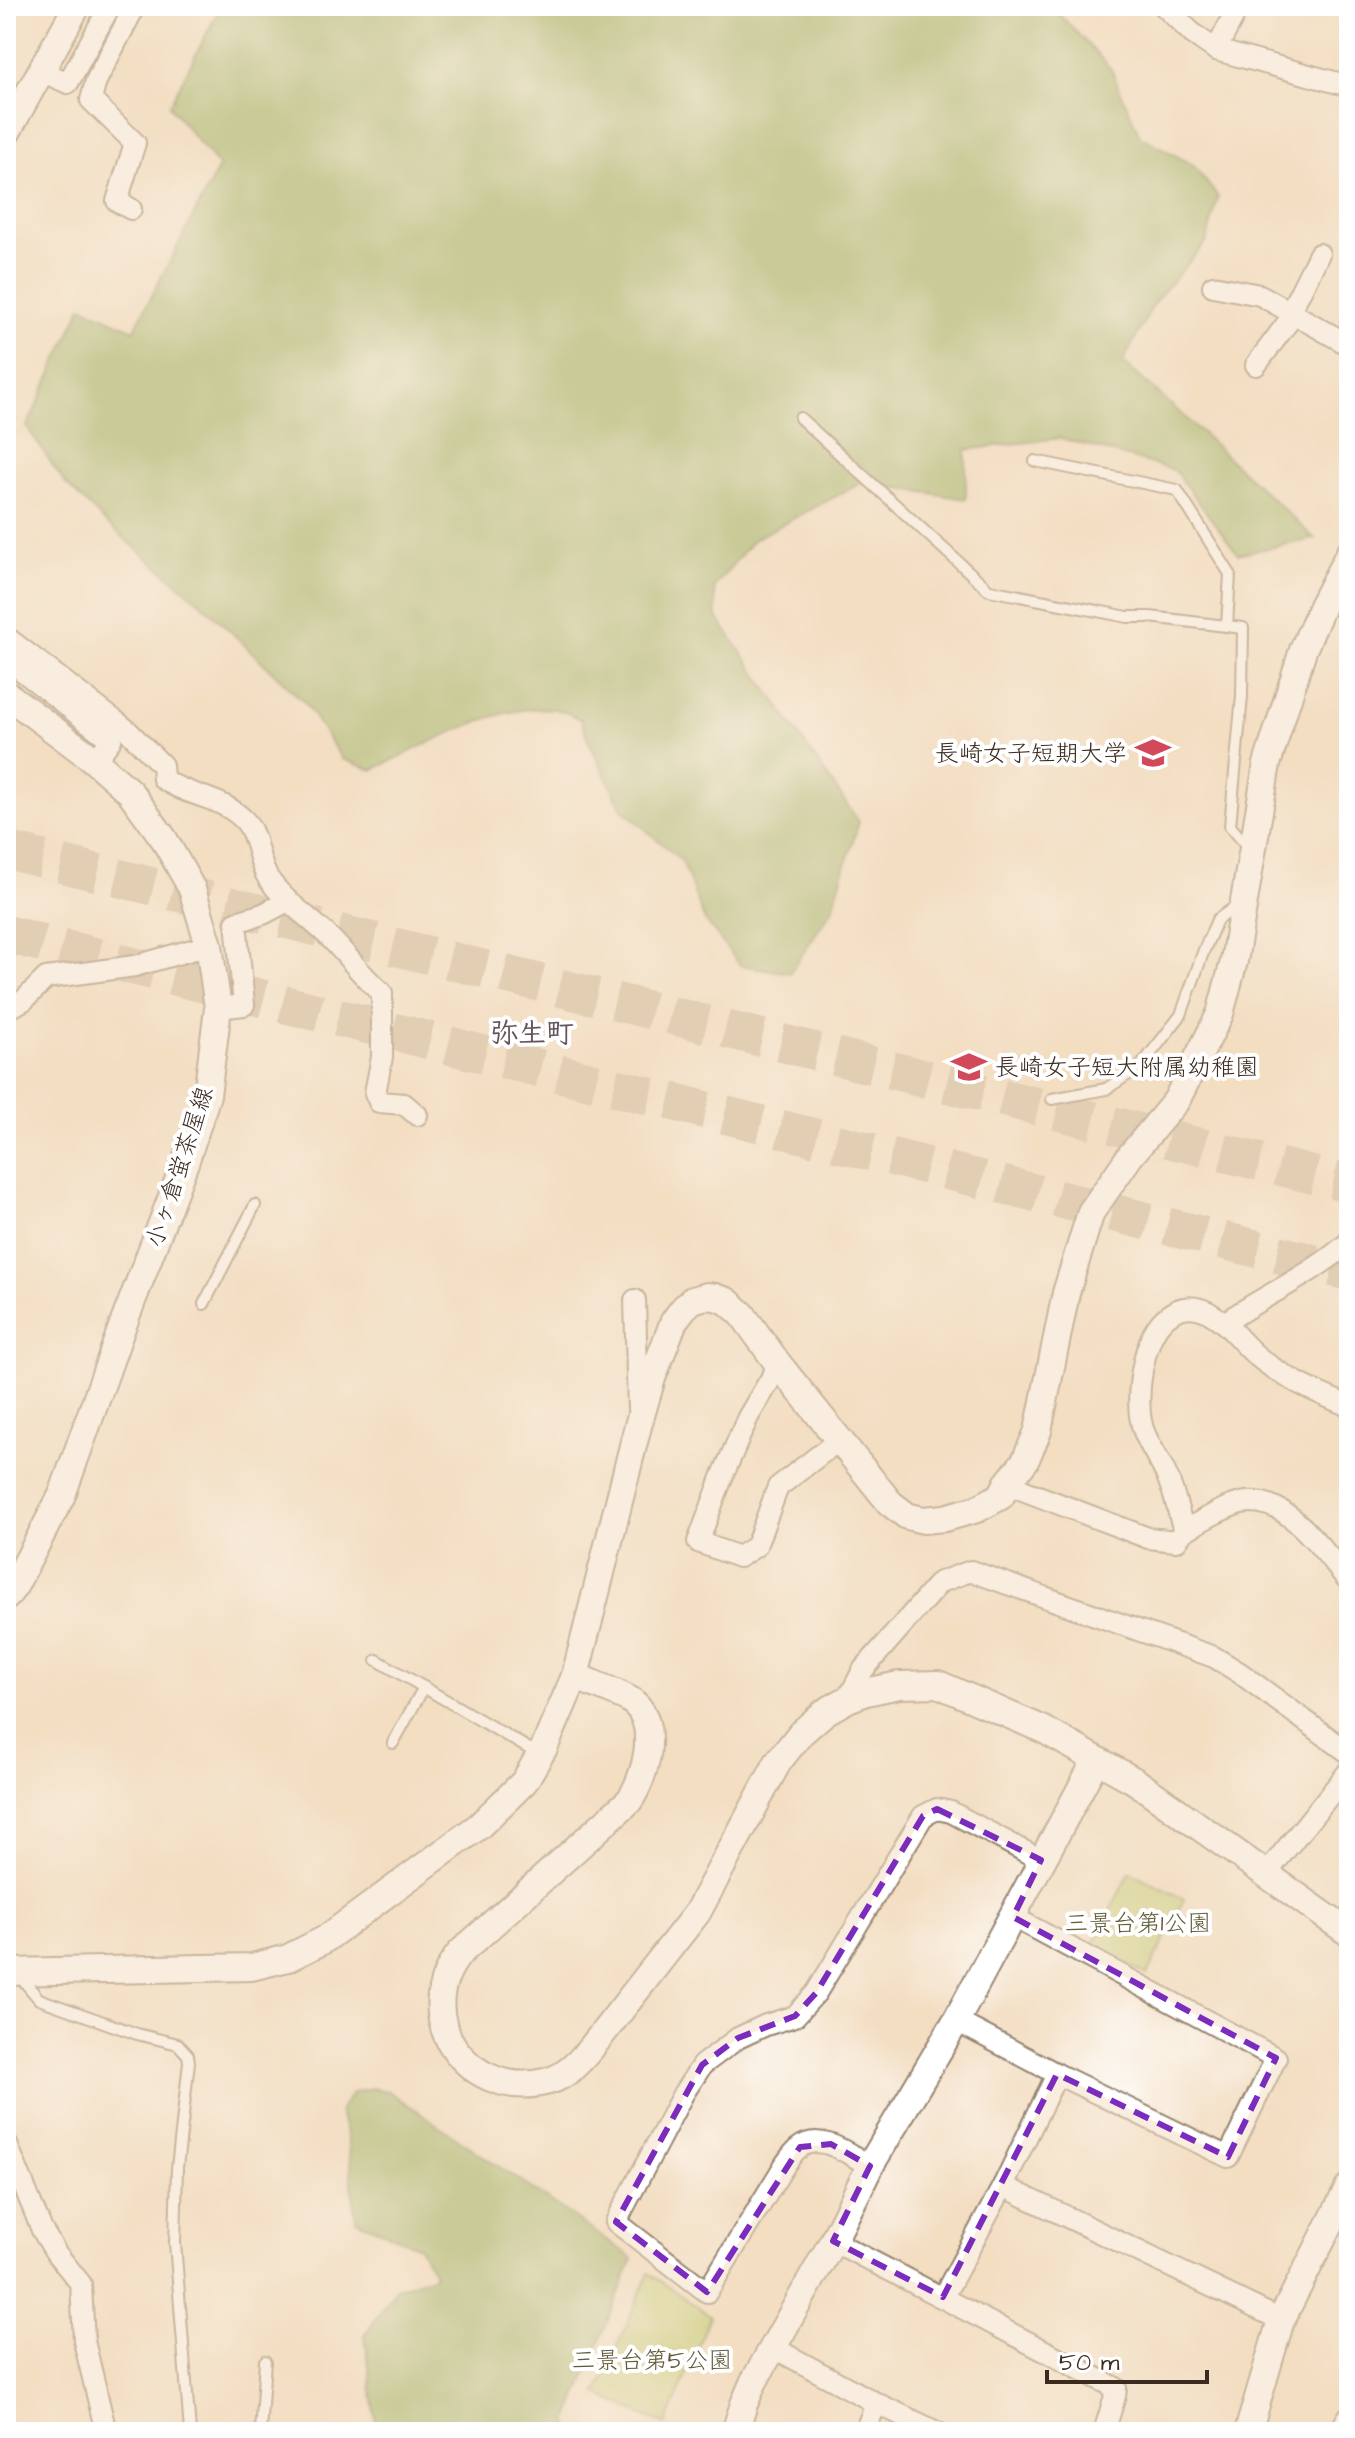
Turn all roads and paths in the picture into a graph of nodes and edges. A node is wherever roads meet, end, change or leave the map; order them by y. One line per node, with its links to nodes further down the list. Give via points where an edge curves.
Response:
1 (77, 6): 7 (street)
2 (110, 6): 7 (street, via 68,83)
3 (135, 6): 10 (street, via 91,100 135,143 117,201)
4 (1164, 6): 6 (street)
5 (1239, 6): 6 (street)
6 (1216, 50): 8 (street)
7 (41, 71): 9 (street)
8 (1349, 86)
9 (6, 134)
10 (131, 209)
11 (1319, 254): 13 (street)
12 (1213, 286): 13 (street, via 1260,295)
13 (1292, 313): 14 (street); 15 (street)
14 (1349, 345)
15 (1256, 365)
16 (800, 418): 19 (lane, via 989,590 1128,617)
17 (1035, 461): 19 (lane, via 1177,490 1230,574)
18 (1349, 554): 24 (street, via 1303,650 1267,764)
19 (1227, 626): 24 (lane, via 1243,628 1230,826)
20 (6, 637): 26 (street, via 127,730 162,765 163,779 232,809 248,823 267,876)
21 (6, 658): 23 (street, via 111,740)
22 (6, 694): 23 (street, 小ヶ倉蛍茶屋線)
23 (95, 761): 27 (street, 小ヶ倉蛍茶屋線, via 130,792 164,839 192,889)
24 (1252, 852): 25 (street)
25 (1244, 900): 30 (lane, via 1217,920 1181,1015 1141,1066 1106,1089); 41 (street, via 1220,1014 1200,1055 1176,1101 1091,1212 1066,1293 1038,1431)
26 (288, 901): 28 (street, via 236,922 244,1005); 31 (street, via 382,993 382,1057 375,1093 379,1102 404,1104)
27 (209, 945): 28 (street, 小ヶ倉蛍茶屋線); 29 (street, via 135,966 46,978)
28 (218, 1008): 44 (street, 小ヶ倉蛍茶屋線, via 207,1095 186,1160 62,1495)
29 (6, 1010)
30 (1052, 1099)
31 (417, 1115)
32 (255, 1205): 35 (lane)
33 (1349, 1242): 36 (street)
34 (635, 1300): 39 (street)
35 (204, 1304)
36 (1224, 1323): 38 (street, via 1259,1357 1306,1388); 42 (street, via 1190,1306 1173,1311 1154,1334 1143,1369 1143,1427 1170,1482)
37 (779, 1365): 39 (street, via 727,1301 698,1297 674,1321); 40 (street); 40 (street, via 748,1417 698,1542 739,1557 756,1546 778,1487)
38 (1349, 1406)
39 (638, 1426): 46 (street)
40 (839, 1440): 41 (street, via 890,1503 907,1516 945,1518 977,1509 1001,1496)
41 (1007, 1484): 42 (street, via 1148,1538 1176,1541)
42 (1184, 1531): 43 (street, via 1242,1503 1264,1502 1295,1521)
43 (1349, 1581)
44 (6, 1597)
45 (377, 1660): 47 (lane)
46 (575, 1676): 48 (street, via 633,1702 648,1726 639,1786 629,1801 460,1953 443,1987 442,2020 454,2051 483,2075 514,2083 550,2081 573,2068 592,2047 697,1913 778,1762 801,1733); 51 (street)
47 (424, 1687): 49 (lane); 51 (lane)
48 (848, 1699): 50 (street, via 863,1670 940,1582 971,1571 1214,1657); 52 (street, via 899,1685 938,1684 1044,1730)
49 (393, 1743)
50 (1349, 1753)
51 (539, 1755): 58 (street, via 524,1782 479,1826 324,1940 288,1958 252,1967)
52 (1096, 1760): 54 (street); 55 (street, via 1135,1781)
53 (1349, 1771): 55 (street)
54 (1041, 1860): 56 (street); 62 (street, via 951,1812 937,1809 923,1816 816,1993 795,2016 738,2038 702,2065 616,2222 707,2292 800,2147 831,2144)
55 (1266, 1874): 57 (street)
56 (1013, 1917): 59 (street); 60 (street, via 1276,2058 1228,2157)
57 (1349, 1933)
58 (11, 1972): 73 (lane, via 39,1999 178,2044 188,2055 175,2243)
59 (956, 2021): 60 (street); 62 (street)
60 (1057, 2074): 63 (street)
61 (6, 2142): 72 (street, via 42,2230 81,2284 84,2341)
62 (870, 2166): 65 (street)
63 (1003, 2186): 66 (street); 67 (street)
64 (1349, 2187): 67 (street)
65 (833, 2241): 66 (street); 68 (street)
66 (943, 2297): 78 (street, via 1116,2388)
67 (1281, 2320): 79 (street)
68 (774, 2348): 70 (street); 75 (street, via 748,2393)
69 (265, 2361): 74 (lane)
70 (876, 2403): 76 (street); 77 (street)
71 (1349, 2416): 80 (street)
72 (106, 2432)
73 (190, 2432)
74 (260, 2432)
75 (735, 2432)
76 (865, 2432)
77 (937, 2432)
78 (1104, 2432)
79 (1248, 2432)
80 (1339, 2432)

